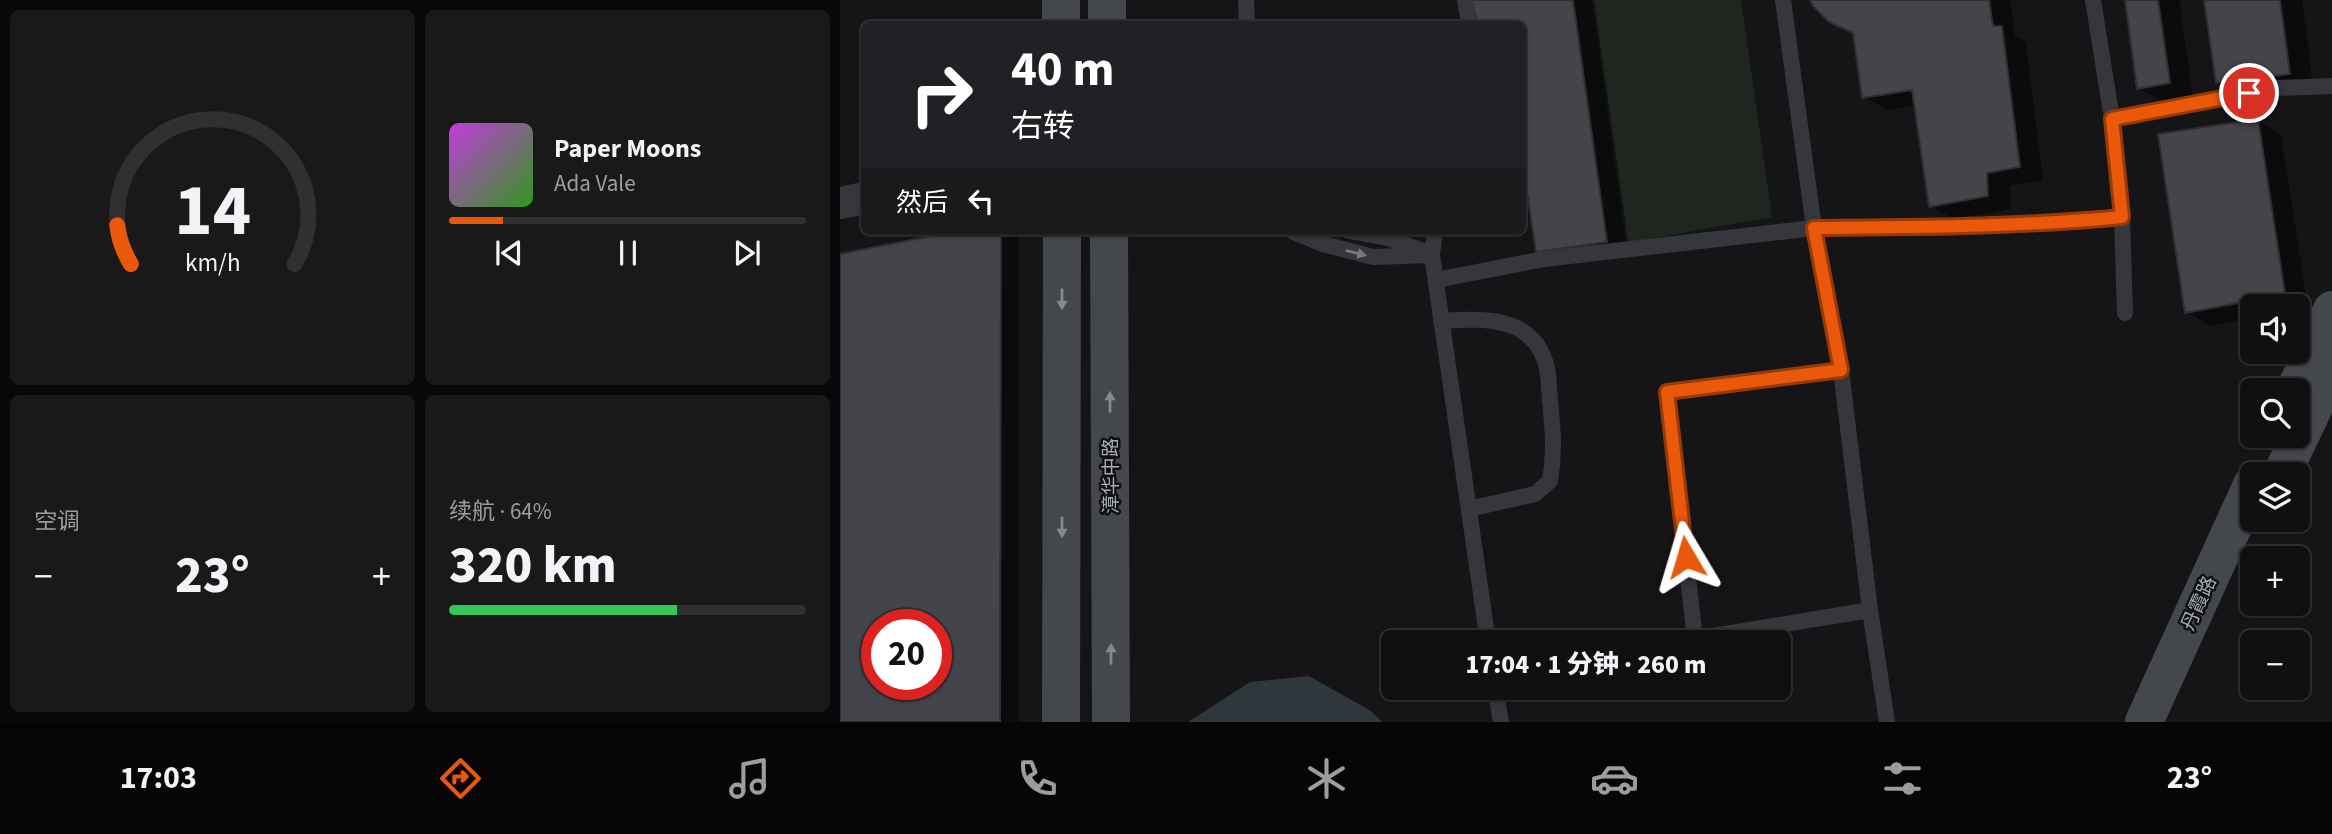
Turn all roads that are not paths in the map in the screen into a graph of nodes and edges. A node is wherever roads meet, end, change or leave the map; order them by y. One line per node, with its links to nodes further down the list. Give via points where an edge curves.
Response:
1 (1060, 0): 7 (main road)
2 (1107, 0): 8 (main road)
3 (1246, 0): 9 (lane)
4 (1465, 0): 10 (lane)
5 (1783, 0): 16 (lane)
6 (2093, 0): 12 (lane)
7 (1061, 21)
8 (1107, 21)
9 (1247, 21)
10 (1468, 21)
11 (2332, 86): 12 (lane, via 2276,89)
12 (2112, 119): 15 (lane)
13 (861, 199): 14 (street)
14 (840, 204)
15 (2122, 217): 16 (lane, via 1937,228); 25 (lane)
16 (1814, 228): 23 (lane, via 1544,260); 28 (lane)
17 (1062, 235): 39 (main road, one-way to 39)
18 (1109, 235): 40 (main road, 漳华中路, one-way to 18)
19 (1302, 235): 22 (lane, one-way to 22, via 1373,257)
20 (1371, 235): 22 (lane)
21 (1434, 235): 22 (lane)
22 (1432, 255): 23 (lane)
23 (1436, 280): 26 (lane)
24 (2332, 310): 29 (main road)
25 (2125, 313)
26 (1441, 321): 31 (lane); 31 (lane, via 1483,318 1514,325 1537,343 1547,368 1555,454 1550,481 1535,494)
27 (2332, 369): 30 (main road)
28 (1841, 370): 34 (lane); 36 (lane, via 1667,392)
29 (2301, 378)
30 (2288, 462)
31 (1469, 509): 35 (lane)
32 (2240, 511): 43 (main road, 丹霞路)
33 (2255, 532): 44 (main road, 丹霞路)
34 (1870, 610): 37 (lane); 42 (lane)
35 (1486, 630)
36 (1694, 630)
37 (1749, 630)
38 (1497, 700): 41 (lane)
39 (1061, 722)
40 (1111, 722)
41 (1501, 722)
42 (1887, 722)
43 (2144, 722)
44 (2166, 722)

